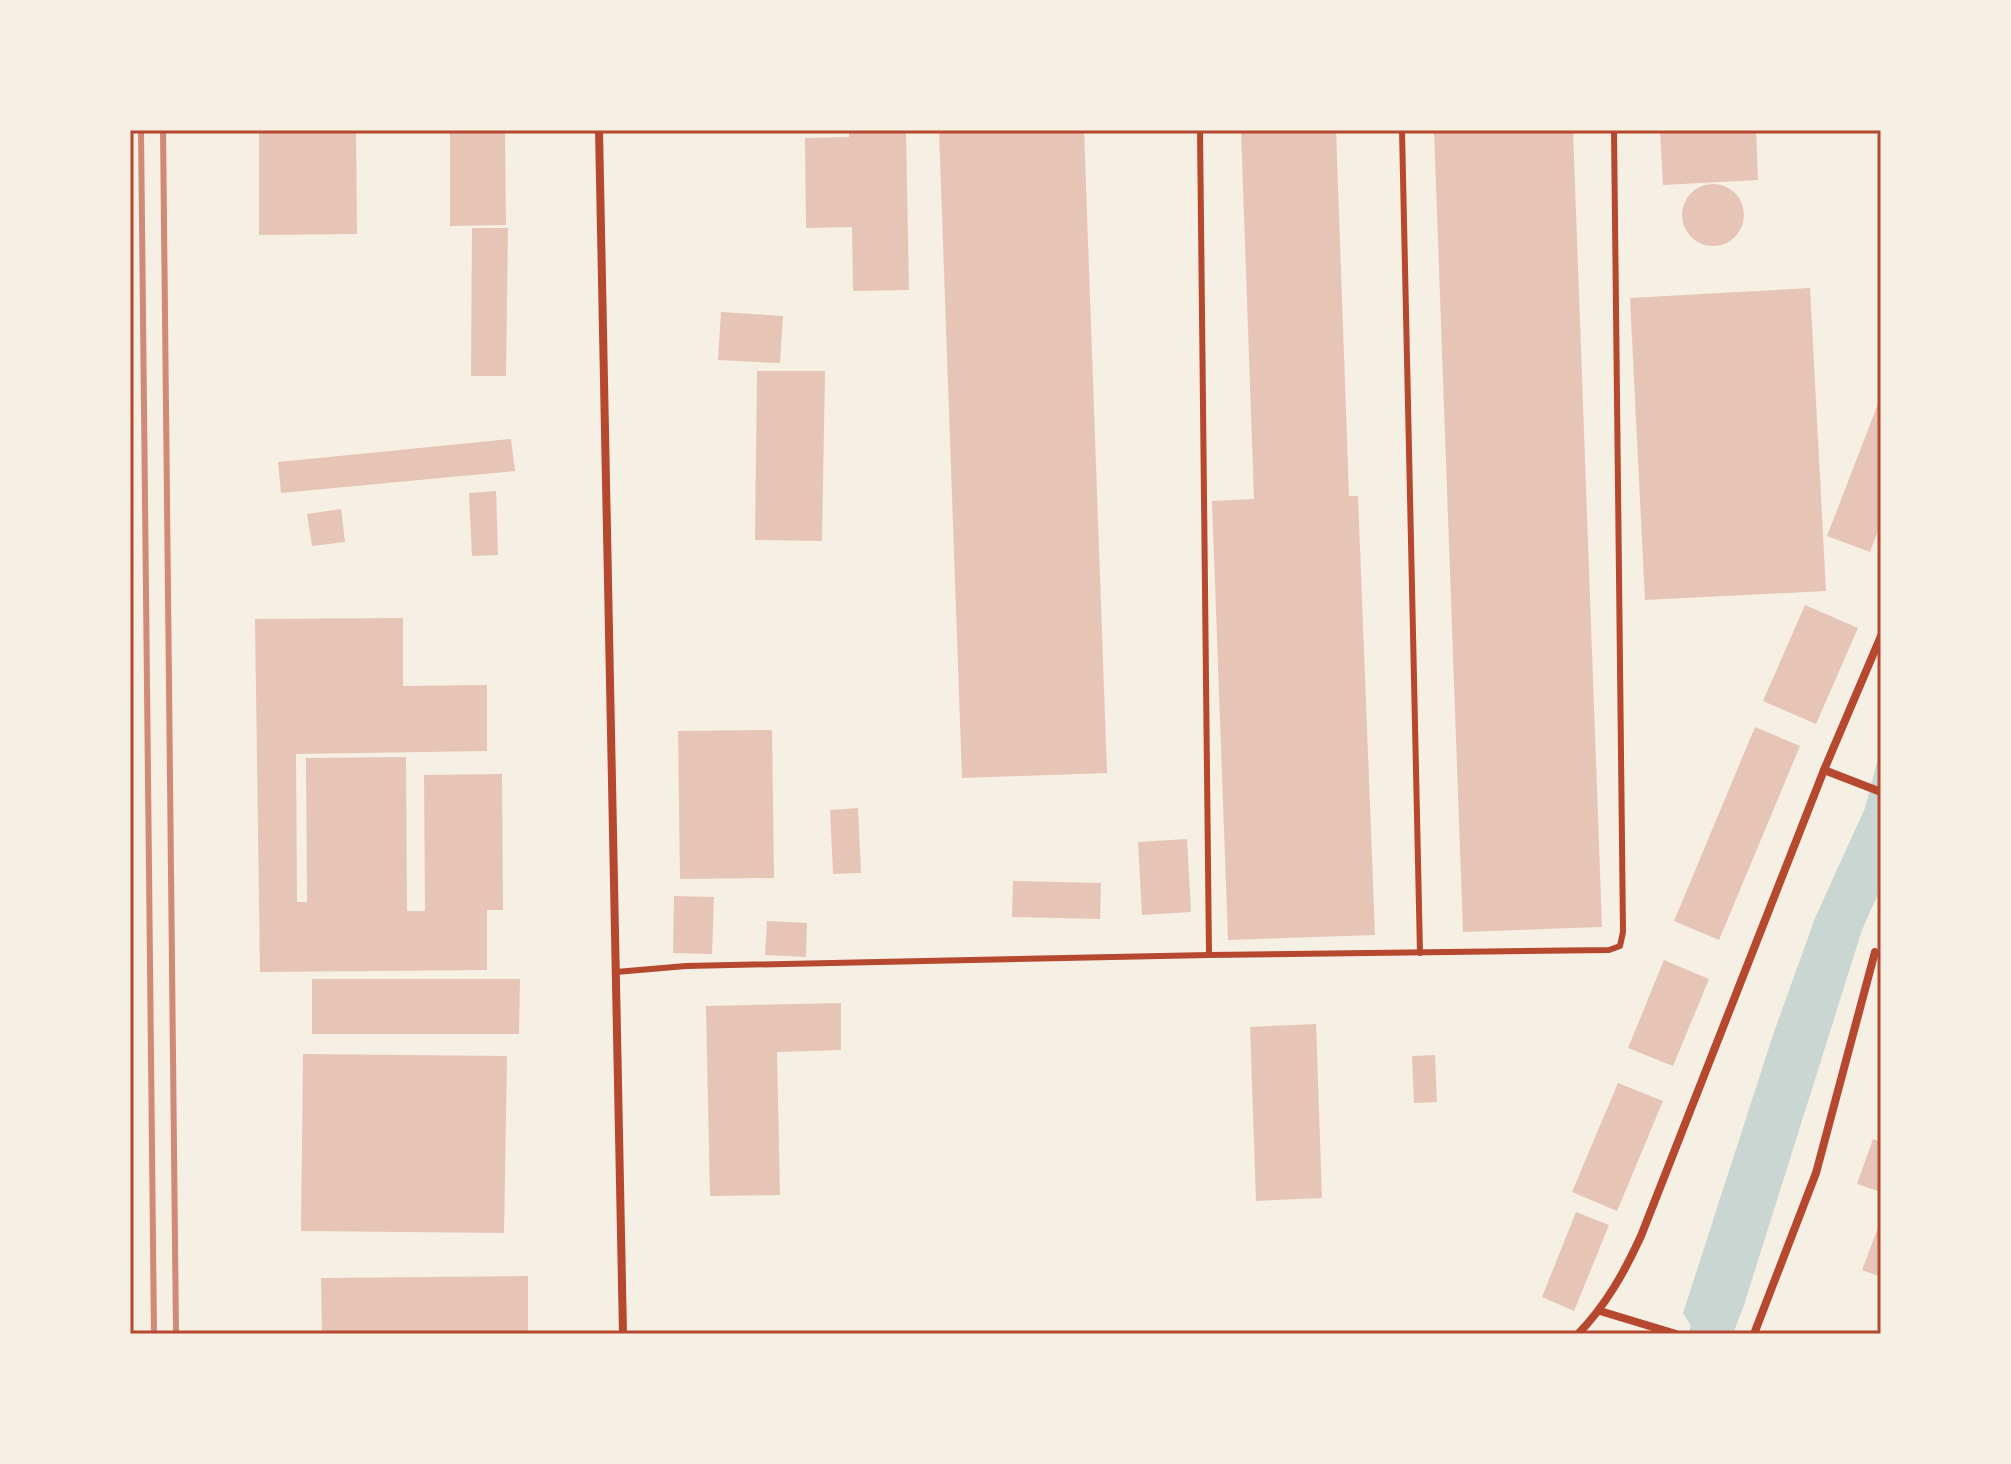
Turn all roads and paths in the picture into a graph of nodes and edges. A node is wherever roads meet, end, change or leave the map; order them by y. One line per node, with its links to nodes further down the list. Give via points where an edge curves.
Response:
1 (599, 130): 11 (street)
2 (1200, 130): 10 (lane)
3 (1402, 130): 9 (lane)
4 (1614, 130): 9 (lane, via 1620,946)
5 (1881, 636): 6 (street)
6 (1824, 770): 7 (street); 12 (street, via 1641,1236)
7 (1881, 792)
8 (1875, 952): 16 (street, via 1816,1173)
9 (1420, 953): 10 (lane)
10 (1209, 955): 11 (lane)
11 (616, 972): 14 (street)
12 (1600, 1311): 13 (street); 15 (street)
13 (1672, 1333)
14 (623, 1334)
15 (1578, 1334)
16 (1754, 1334)

